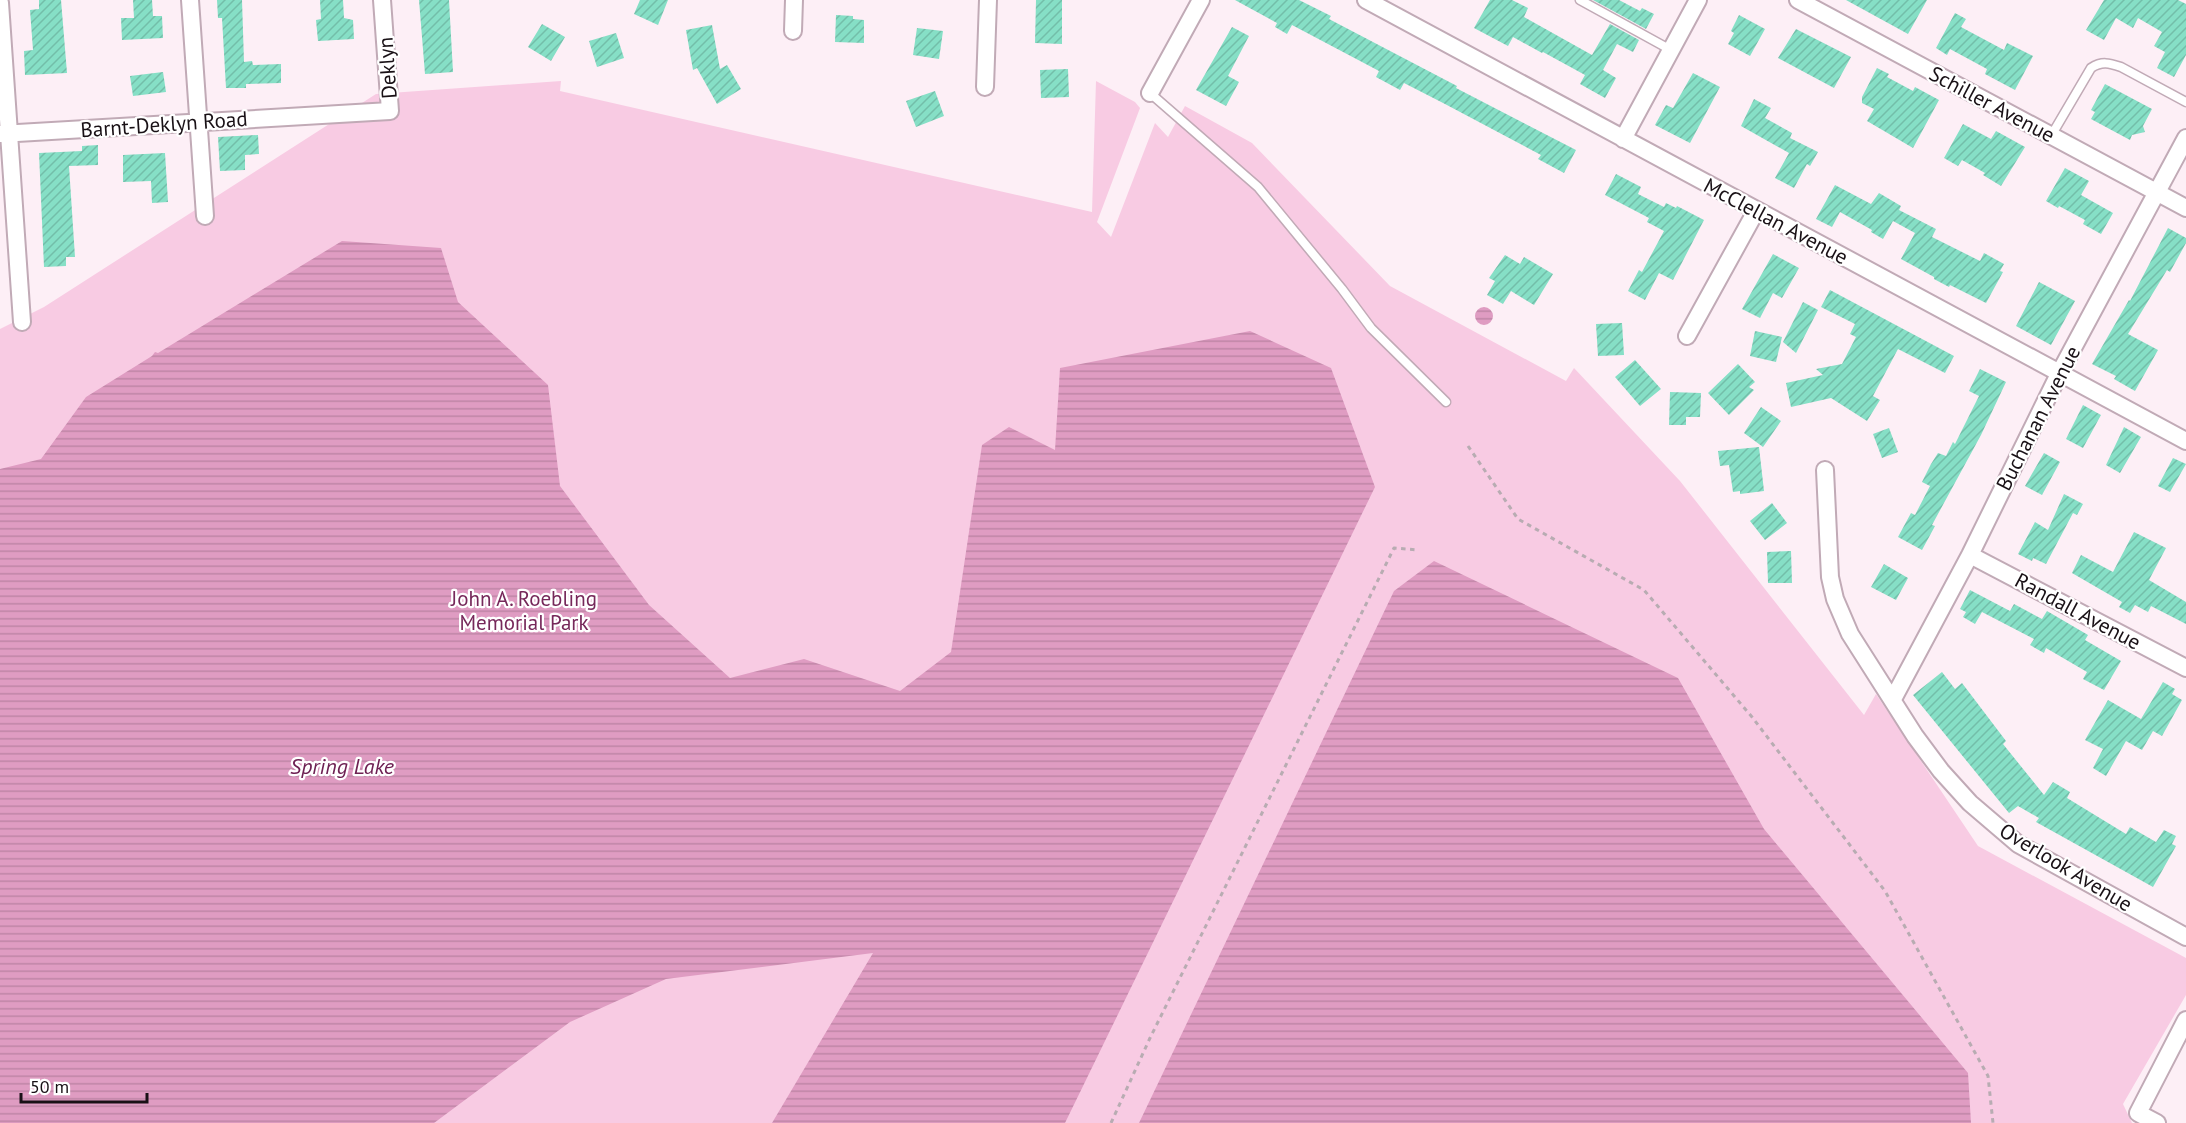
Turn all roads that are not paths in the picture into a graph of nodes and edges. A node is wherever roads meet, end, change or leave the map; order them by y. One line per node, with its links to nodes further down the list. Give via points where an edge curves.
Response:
1 (190, 0): 17 (street)
2 (382, 0): 16 (street, Deklyn, via 390,111)
3 (794, 0): 11 (street)
4 (988, 0): 13 (street)
5 (1202, 0): 14 (street)
6 (1366, 0): 21 (street, McClellan Avenue)
7 (1580, 0): 12 (lane)
8 (1698, 0): 12 (street)
9 (1798, 0): 19 (street, Schiller Avenue)
10 (0, 3): 18 (street)
11 (793, 31)
12 (1671, 50): 21 (street)
13 (985, 87)
14 (1150, 93): 29 (lane, via 1258,187 1371,328)
15 (2186, 102): 19 (lane, via 2121,67 2099,63 2091,68)
16 (328, 114): 17 (street, Barnt-Deklyn Road)
17 (199, 122): 18 (street, Barnt-Deklyn Road); 25 (street)
18 (4, 134): 26 (street)
19 (2051, 136): 22 (street, Schiller Avenue)
20 (2186, 138): 22 (street, Buchanan Avenue)
21 (1623, 139): 24 (street, McClellan Avenue)
22 (2157, 193): 23 (street, Schiller Avenue); 28 (street, Buchanan Avenue)
23 (2186, 208)
24 (1756, 211): 27 (street); 28 (street, McClellan Avenue)
25 (205, 216)
26 (22, 322)
27 (1687, 336)
28 (2059, 374): 30 (street, McClellan Avenue); 32 (street, Buchanan Avenue)
29 (1446, 402)
30 (2186, 441)
31 (1825, 470): 34 (street, Overlook Avenue, via 1830,577 1835,599 1850,634)
32 (1970, 555): 33 (street, Randall Avenue); 34 (street, Buchanan Avenue)
33 (2186, 668)
34 (1893, 699): 35 (street, Overlook Avenue, via 1941,771 2002,832)
35 (2186, 937)
36 (2186, 1020): 37 (street, via 2138,1113)
37 (2157, 1123)

